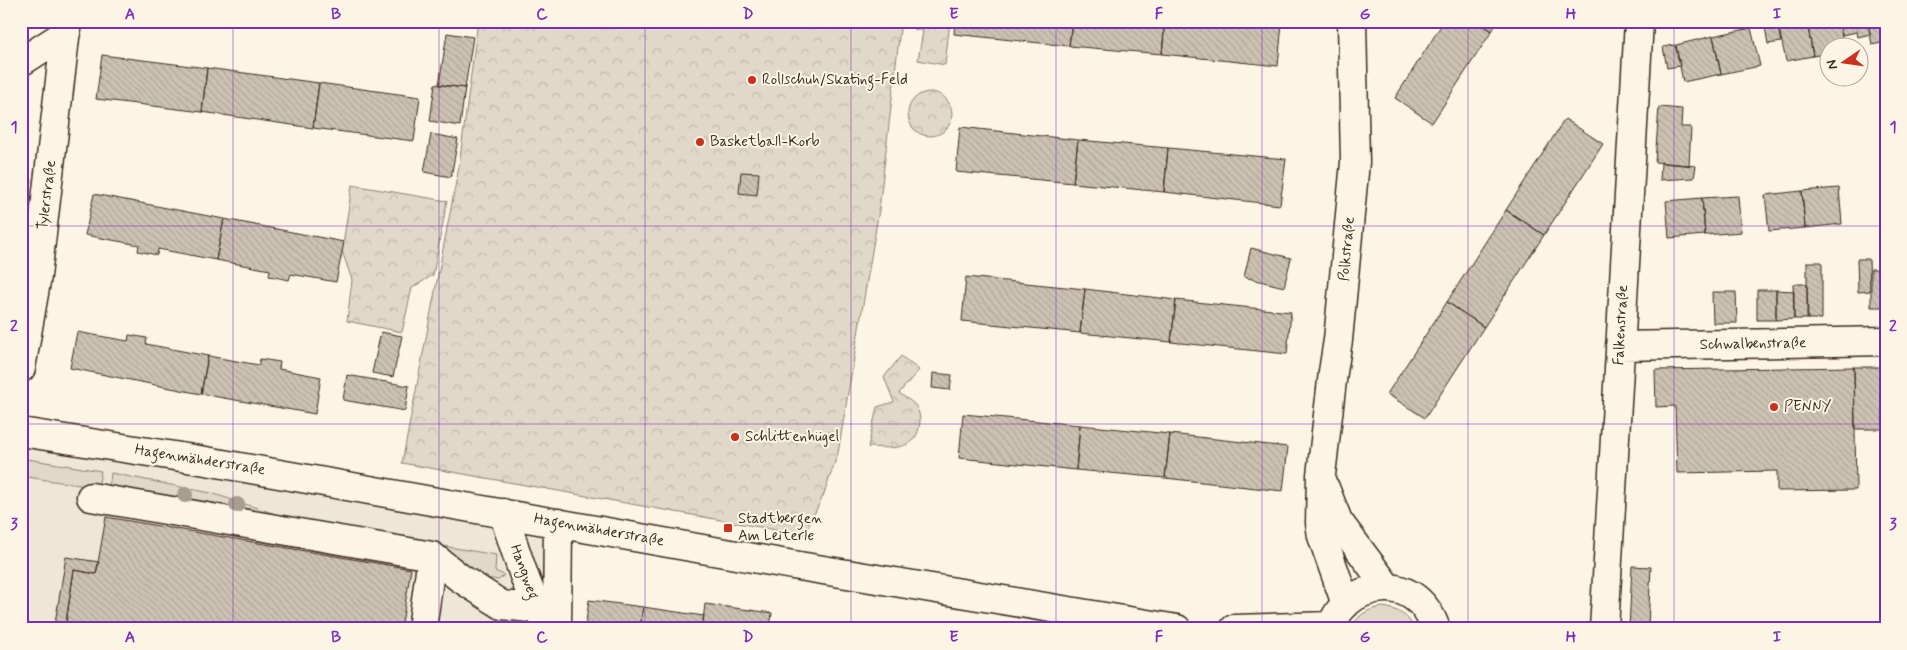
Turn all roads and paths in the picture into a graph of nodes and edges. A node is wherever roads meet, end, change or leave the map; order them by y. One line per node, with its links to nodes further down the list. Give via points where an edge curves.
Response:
1 (1352, 21): 10 (street, Polkstraße, via 1355,162)
2 (1644, 22): 7 (street, Falkenstraße)
3 (66, 27): 4 (street); 5 (street, Tylerstraße, via 37,276)
4 (21, 62)
5 (25, 322): 8 (street, Tylerstraße)
6 (1886, 341): 7 (street, Schwalbenstraße)
7 (1620, 346): 22 (street, Falkenstraße)
8 (21, 368)
9 (21, 432): 12 (street, Hagenmähderstraße, via 206,460)
10 (1321, 475): 15 (street, Polkstraße, via 1338,520); 17 (street, Polkstraße, via 1320,523)
11 (91, 497): 14 (street)
12 (503, 513): 13 (street, Hagenmähderstraße); 16 (street, Hangweg)
13 (558, 523): 16 (street, Hangweg); 19 (street, Hagenmähderstraße)
14 (432, 556): 16 (street, via 502,605); 18 (street)
15 (1388, 588): 17 (street, via 1368,590 1350,599); 21 (street, via 1411,595 1430,612)
16 (550, 619)
17 (1336, 619): 20 (street)
18 (422, 629)
19 (1177, 629)
20 (1234, 629)
21 (1436, 629)
22 (1604, 629)

